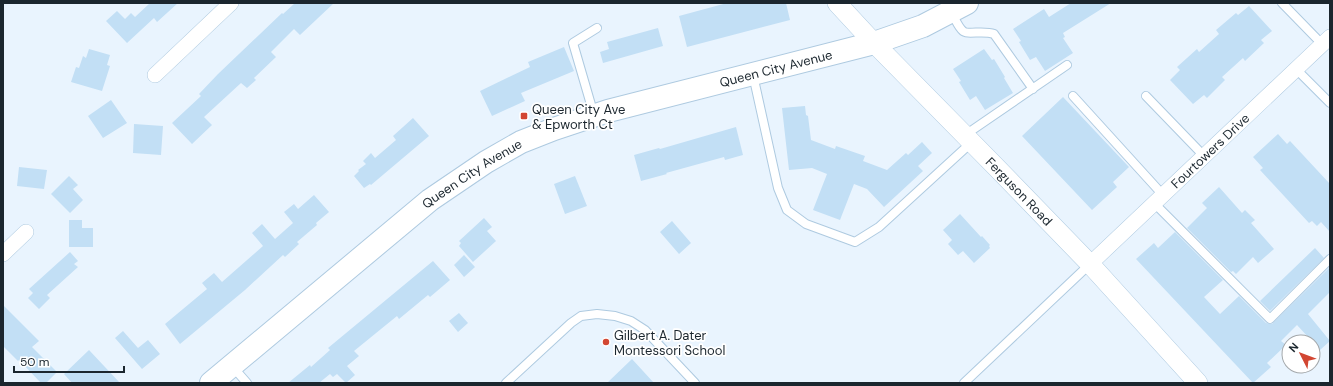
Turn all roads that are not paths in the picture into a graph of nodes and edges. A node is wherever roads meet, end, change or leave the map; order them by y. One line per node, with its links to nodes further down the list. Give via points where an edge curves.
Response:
1 (231, 3): 10 (street)
2 (837, 3): 7 (street, Ferguson Road)
3 (1282, 3): 6 (lane)
4 (959, 7): 7 (main road, Queen City Avenue, via 923,26); 12 (lane, via 962,30 965,33 994,34)
5 (598, 28): 16 (lane, via 573,43)
6 (1326, 41): 9 (street, Fourtowers Drive)
7 (874, 43): 11 (main road, Queen City Avenue); 17 (street, Ferguson Road)
8 (1067, 65): 12 (lane)
9 (1296, 69): 15 (lane); 18 (street, Fourtowers Drive)
10 (155, 75)
11 (753, 75): 16 (main road, Queen City Avenue); 17 (lane, via 778,188 787,210 806,224 855,242 879,227)
12 (1033, 88): 17 (lane)
13 (1073, 96): 19 (lane)
14 (1146, 96): 18 (lane)
15 (1330, 104)
16 (595, 115): 24 (main road, Queen City Avenue, via 521,142 446,188)
17 (968, 139): 23 (street, Ferguson Road)
18 (1204, 156): 19 (street, Fourtowers Drive)
19 (1159, 199): 22 (lane, via 1270,319); 23 (street, Fourtowers Drive)
20 (26, 232): 21 (street)
21 (3, 254)
22 (1330, 259)
23 (1090, 264): 29 (lane); 30 (street, Ferguson Road)
24 (232, 365): 25 (main road, Queen City Avenue); 26 (lane)
25 (211, 383)
26 (247, 383)
27 (506, 383): 28 (lane, via 570,323 581,316 597,314 614,316 645,330)
28 (695, 383)
29 (964, 383)
30 (1198, 383)

